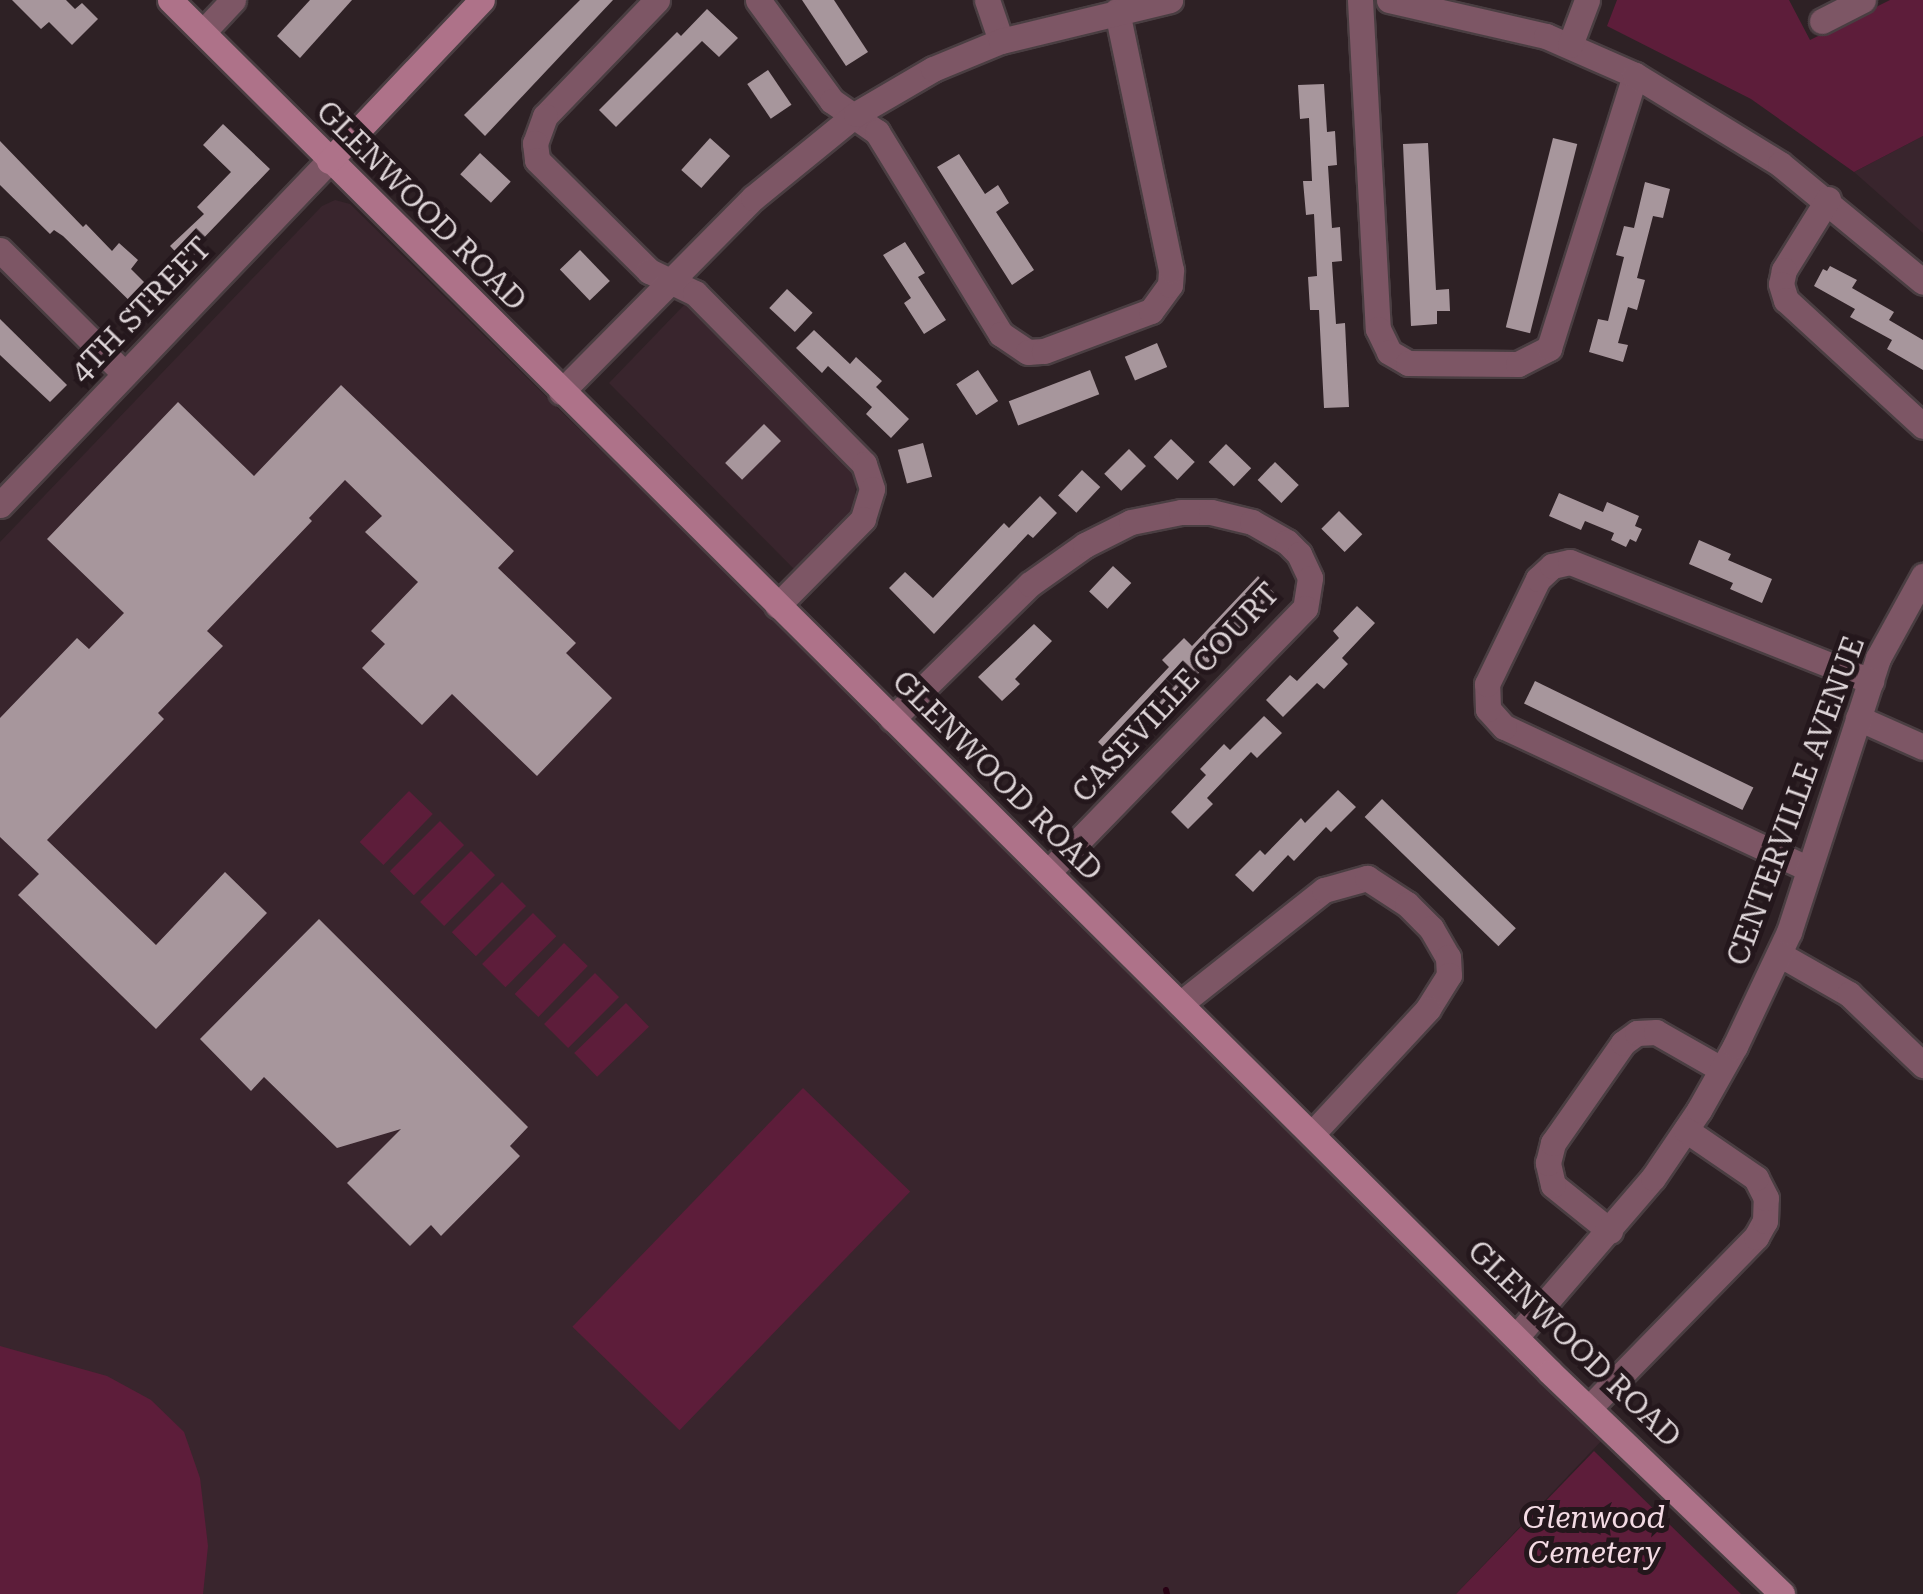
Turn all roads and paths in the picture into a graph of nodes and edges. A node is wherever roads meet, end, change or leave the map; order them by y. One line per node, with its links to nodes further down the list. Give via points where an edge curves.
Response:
1 (170, 0): 14 (street, GLENWOOD ROAD)
2 (233, 0): 14 (street)
3 (482, 0): 19 (street)
4 (657, 0): 22 (street, via 545,116 534,143 547,174)
5 (758, 0): 18 (street, via 832,101)
6 (986, 0): 15 (street)
7 (1170, 0): 12 (street)
8 (1360, 0): 17 (street, via 1382,342 1408,364 1518,364 1549,348)
9 (1389, 0): 16 (street)
10 (1586, 0): 16 (street)
11 (1863, 0): 13 (street)
12 (1117, 11): 15 (street); 18 (street, via 1171,270 1166,295 1150,311 1044,351 1013,346 877,132)
13 (1822, 21)
14 (203, 32): 19 (street, GLENWOOD ROAD)
15 (1001, 41): 18 (street, via 932,70)
16 (1570, 45): 17 (street)
17 (1635, 75): 20 (street, via 1736,134)
18 (856, 114): 22 (street, via 753,198)
19 (328, 160): 24 (street, 4TH STREET); 25 (street, GLENWOOD ROAD)
20 (1828, 200): 23 (street); 26 (street, via 1784,270 1782,291 1792,308)
21 (0, 250): 24 (street)
22 (668, 282): 25 (street); 29 (street, via 696,293 850,448 870,478 872,500 863,519)
23 (1923, 282)
24 (126, 374): 27 (street, 4TH STREET)
25 (561, 392): 29 (street, GLENWOOD ROAD)
26 (1923, 426)
27 (0, 505)
28 (1923, 576): 30 (street, CENTERVILLE AVENUE)
29 (777, 606): 31 (street, GLENWOOD ROAD)
30 (1871, 681): 32 (street, CENTERVILLE AVENUE); 34 (street, via 1570,562 1538,579 1486,684 1488,710 1504,726)
31 (892, 718): 35 (street, GLENWOOD ROAD); 35 (street, CASEVILLE COURT, via 1030,584 1131,522 1210,512 1252,522 1287,542 1310,578 1306,608)
32 (1858, 718): 33 (street); 34 (street, CENTERVILLE AVENUE)
33 (1923, 747)
34 (1809, 870): 36 (street, CENTERVILLE AVENUE)
35 (1048, 872): 37 (street, GLENWOOD ROAD)
36 (1779, 954): 38 (street, via 1849,994); 39 (street, CENTERVILLE AVENUE)
37 (1180, 1004): 41 (street, GLENWOOD ROAD); 41 (street, via 1324,890 1367,878 1432,928 1448,957 1449,975 1428,1009)
38 (1923, 1065)
39 (1722, 1068): 40 (street, CENTERVILLE AVENUE); 42 (street, via 1656,1032 1636,1033 1553,1144 1553,1185)
40 (1686, 1130): 42 (street, CENTERVILLE AVENUE); 44 (street, via 1756,1178 1766,1198 1765,1221)
41 (1312, 1134): 43 (street, GLENWOOD ROAD)
42 (1610, 1231): 43 (street, CENTERVILLE AVENUE)
43 (1516, 1336): 44 (street, GLENWOOD ROAD)
44 (1590, 1406): 45 (street, GLENWOOD ROAD)
45 (1782, 1594)

